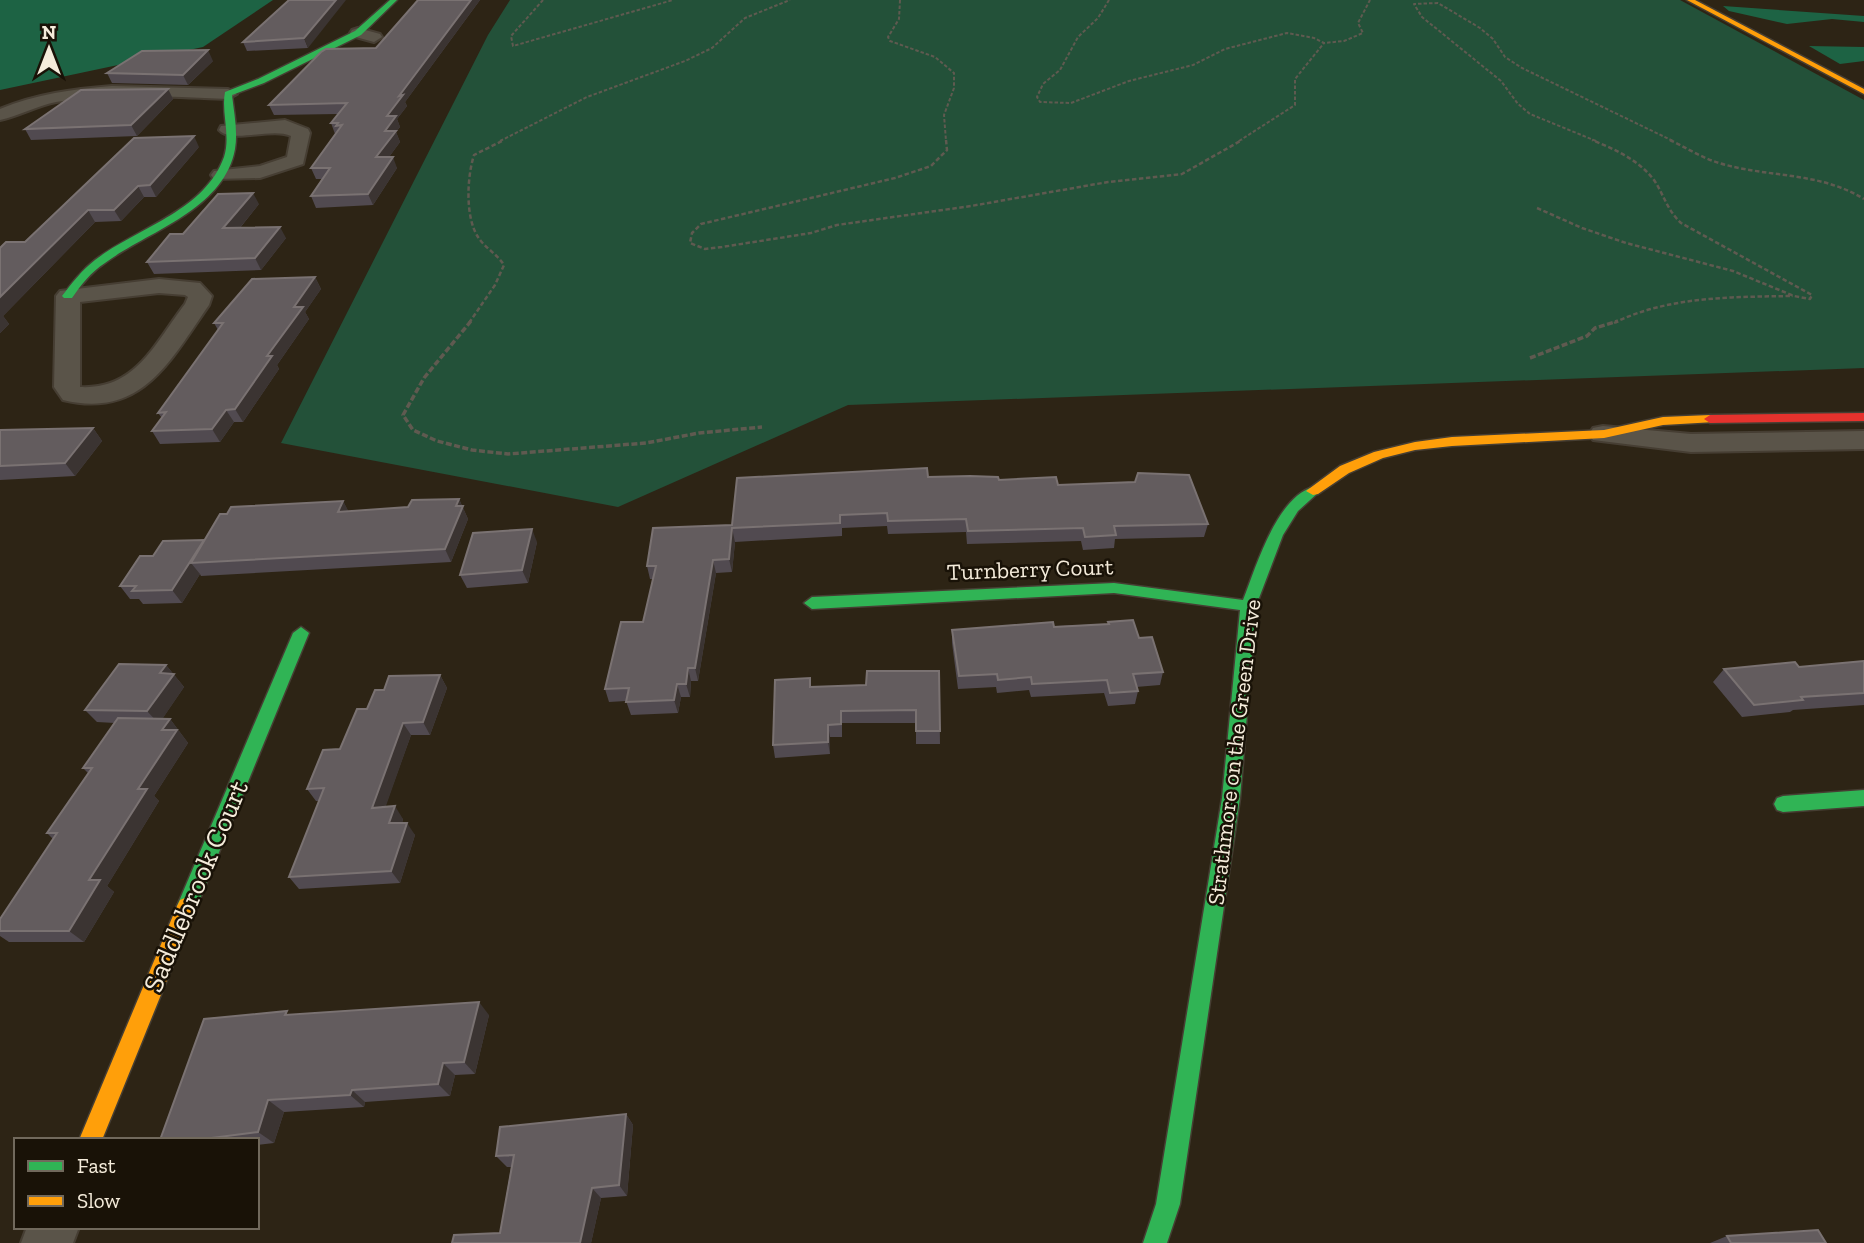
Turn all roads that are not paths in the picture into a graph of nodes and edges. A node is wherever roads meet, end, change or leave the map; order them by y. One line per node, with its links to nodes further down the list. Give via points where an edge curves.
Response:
1 (394, 0): 4 (street, via 366,35)
2 (1690, 0): 3 (street)
3 (1864, 92)
4 (228, 94): 5 (street, via 96,93 34,103); 6 (street)
5 (0, 116)
6 (228, 130): 7 (street, via 229,156); 7 (street, via 272,125 301,133 296,160 289,165)
7 (221, 175): 8 (street, via 189,204 104,260 72,286)
8 (68, 296): 8 (street, via 67,387 72,394 85,396 113,393 137,383 200,296 192,288 159,286)
9 (1864, 417): 10 (street, Strathmore on the Green Drive)
10 (1712, 418): 11 (street, Strathmore on the Green Drive, via 1672,420); 13 (street)
11 (1603, 434): 13 (street, Strathmore on the Green Drive, via 1691,443); 15 (street, Strathmore on the Green Drive, via 1450,441 1401,449 1334,473 1293,508 1276,535)
12 (1864, 440): 13 (street, Strathmore on the Green Drive)
13 (1734, 442)
14 (812, 603): 15 (street, Turnberry Court, via 1114,588)
15 (1248, 606): 20 (street, Strathmore on the Green Drive, via 1231,798 1168,1204)
16 (301, 633): 19 (street, Saddlebrook Court)
17 (1864, 798): 18 (street)
18 (1783, 804)
19 (91, 1138)
20 (1155, 1243)

